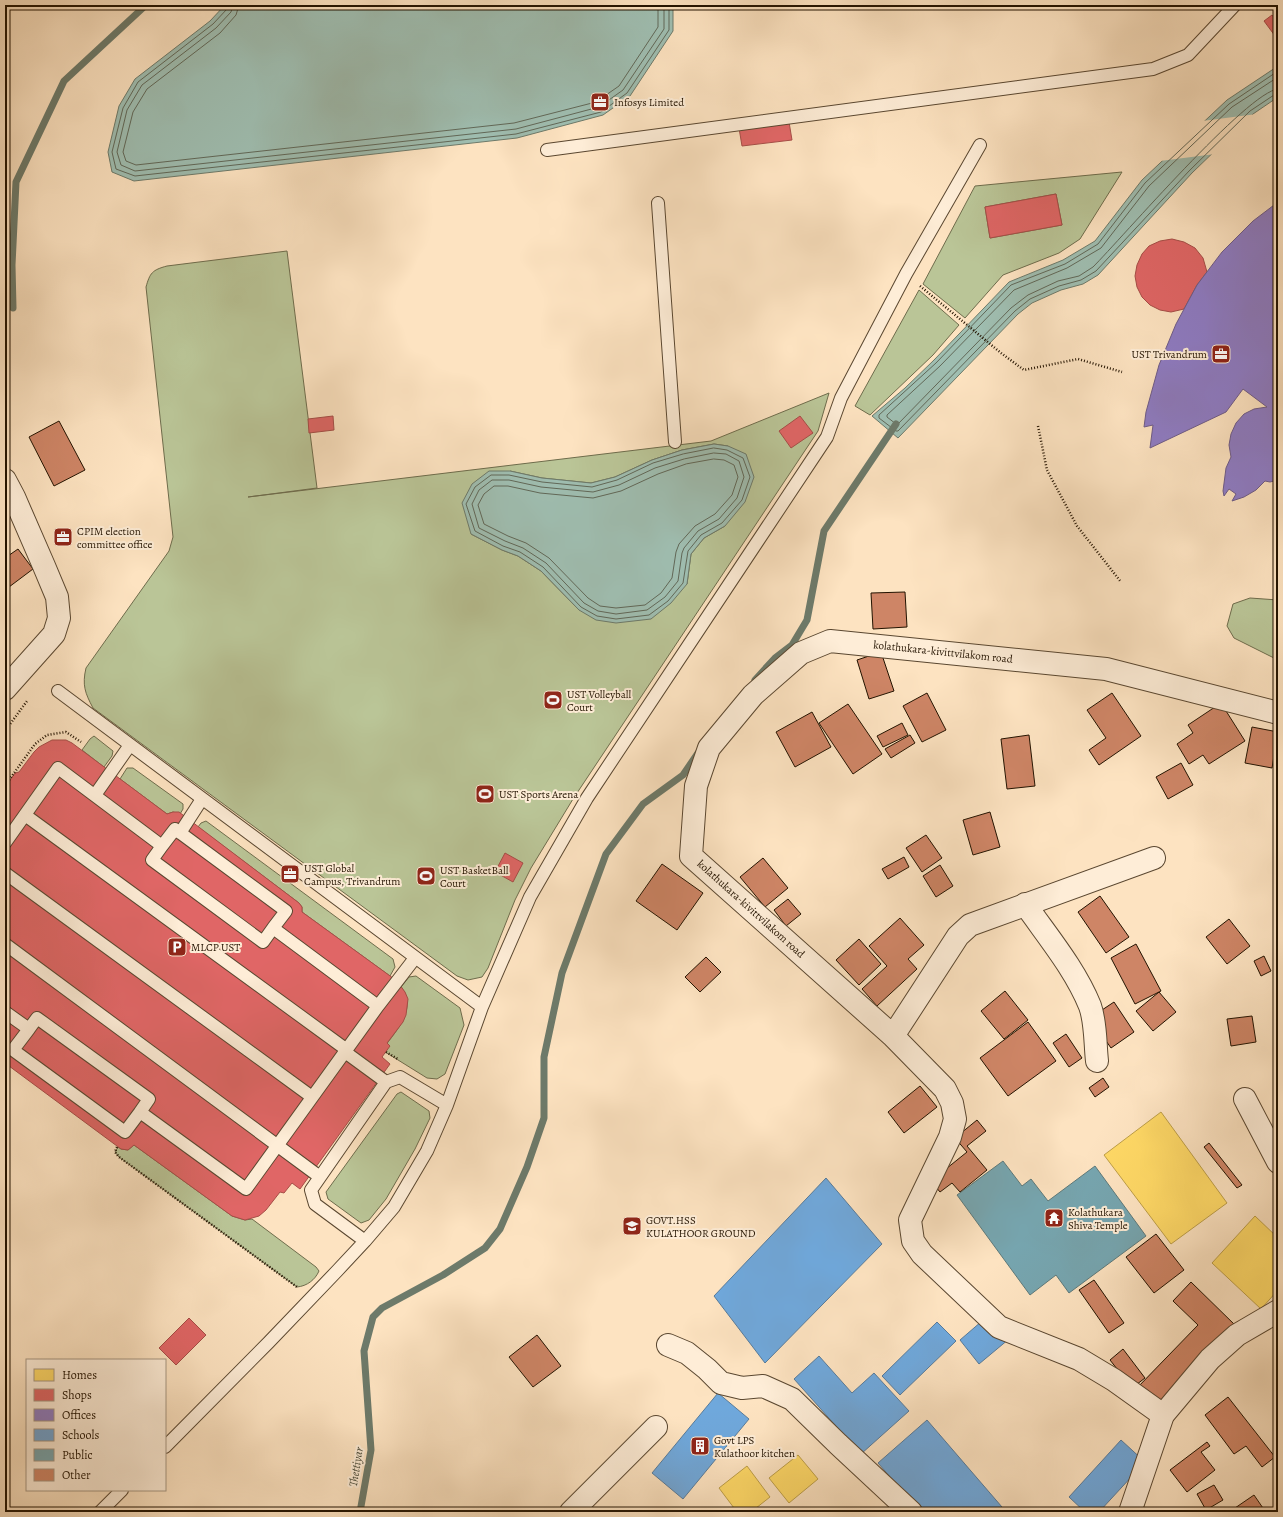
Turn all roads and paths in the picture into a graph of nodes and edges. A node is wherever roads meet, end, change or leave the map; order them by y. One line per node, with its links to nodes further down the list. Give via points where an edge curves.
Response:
1 (1235, 5): 3 (lane, via 1188,55 1153,69)
2 (980, 145): 5 (lane)
3 (547, 150)
4 (658, 203): 8 (lane)
5 (906, 274): 6 (path, via 1024,370 1078,360); 30 (lane, via 840,398 827,437 591,792 530,897)
6 (1122, 372)
7 (1038, 426): 10 (path, via 1047,470 1077,526)
8 (676, 442)
9 (5, 480): 11 (street, via 57,597 59,618 54,634)
10 (1121, 582)
11 (5, 689)
12 (58, 691): 15 (lane)
13 (1278, 713): 33 (street, kolathukara-kivittvilakom road, via 1106,669 830,641 801,653 753,695 709,748 696,786 691,856)
14 (81, 742): 16 (path, via 66,732 47,735 35,744)
15 (130, 745): 17 (lane); 18 (lane)
16 (9, 780)
17 (95, 796): 19 (lane, via 58,768); 22 (lane)
18 (202, 799): 20 (lane); 28 (lane)
19 (25, 815): 21 (lane); 34 (lane)
20 (180, 832): 22 (lane, via 174,829); 26 (lane, via 286,910)
21 (5, 843)
22 (162, 846): 26 (lane, via 152,860 264,942)
23 (1154, 858): 25 (street)
24 (5, 873): 39 (lane)
25 (1025, 904): 33 (street, via 970,925 958,936); 36 (street, via 1073,974 1090,1006)
26 (273, 928): 29 (lane)
27 (5, 944): 43 (lane)
28 (415, 958): 29 (lane); 30 (lane)
29 (378, 1006): 34 (lane)
30 (482, 1008): 41 (lane)
31 (5, 1012): 32 (lane)
32 (29, 1029): 42 (lane, via 37,1018 148,1099); 42 (lane, via 13,1050 19,1055 125,1132)
33 (893, 1036): 51 (street, kolathukara-kivittvilakom road, via 945,1089 952,1103 955,1119 950,1137 910,1220 913,1241 922,1254 999,1327 1079,1360 1114,1380)
34 (346, 1051): 38 (lane); 39 (lane)
35 (386, 1052): 37 (path)
36 (1097, 1061)
37 (403, 1063)
38 (386, 1082): 41 (lane, via 400,1077); 46 (lane)
39 (312, 1097): 43 (lane)
40 (1245, 1099): 45 (street)
41 (447, 1105): 47 (lane, via 427,1151 394,1207)
42 (140, 1112): 43 (lane, via 246,1189)
43 (277, 1146): 46 (lane)
44 (118, 1147): 48 (path, via 115,1152 119,1157)
45 (1278, 1162)
46 (320, 1177): 47 (lane, via 311,1190 314,1204)
47 (365, 1241): 53 (lane)
48 (297, 1287)
49 (1278, 1311): 51 (street, via 1238,1335 1210,1359)
50 (668, 1345): 57 (street, via 687,1353 721,1383 742,1388 763,1386 792,1399)
51 (1163, 1415): 58 (street)
52 (656, 1427): 56 (street)
53 (166, 1446)
54 (121, 1491): 55 (lane)
55 (100, 1512)
56 (571, 1512)
57 (911, 1512)
58 (1130, 1512)

